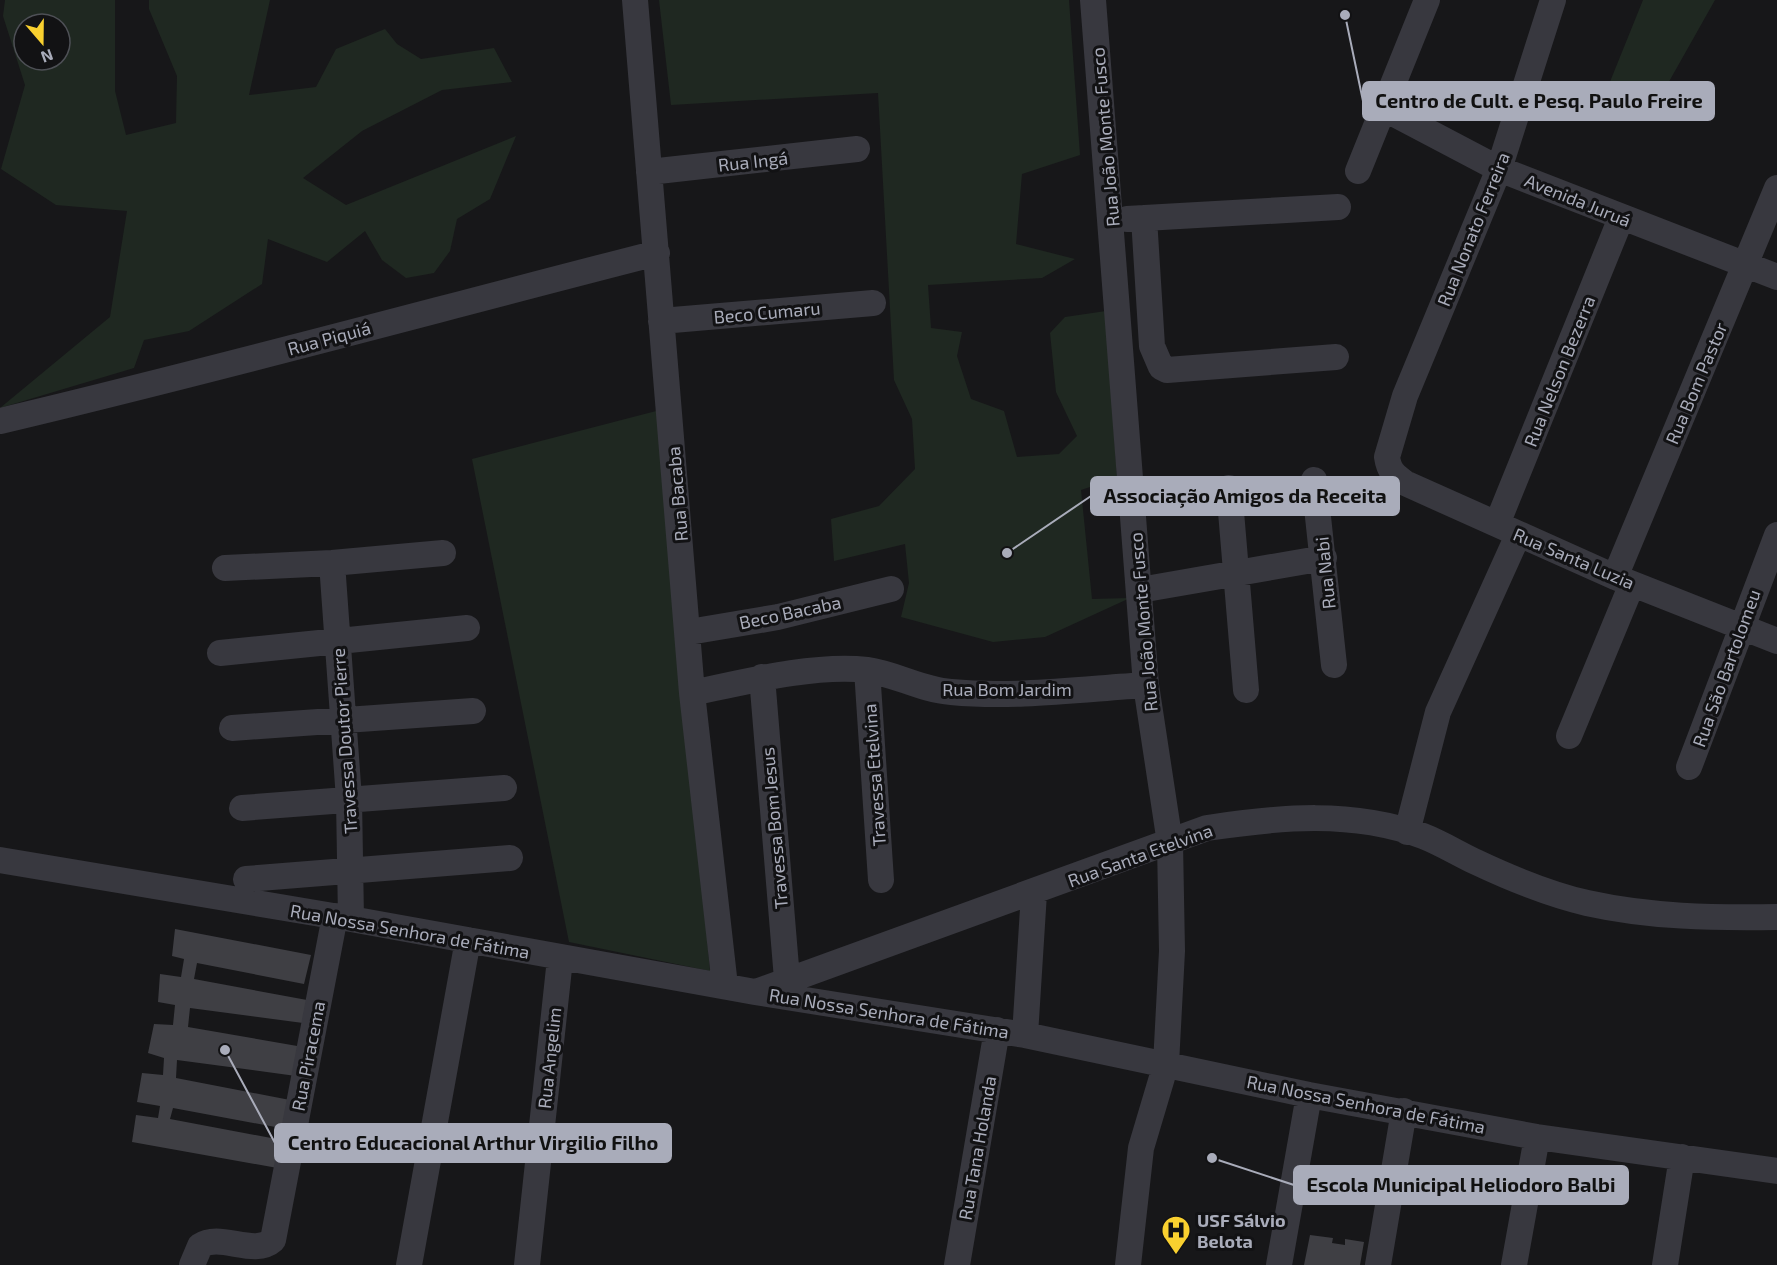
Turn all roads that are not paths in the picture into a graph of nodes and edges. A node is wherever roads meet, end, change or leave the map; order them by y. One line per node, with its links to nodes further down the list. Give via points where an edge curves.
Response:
1 (635, 0): 9 (street, Rua Bacaba)
2 (1093, 0): 14 (street, Rua João Monte Fusco)
3 (1427, 0): 5 (street)
4 (1553, 0): 7 (street, Rua Nonato Ferreira)
5 (1385, 109): 7 (street, Avenida Juruá); 8 (street)
6 (857, 149): 9 (street, Rua Ingá)
7 (1499, 169): 13 (street, Avenida Juruá); 22 (street, Rua Nonato Ferreira, via 1405,396)
8 (1358, 171)
9 (649, 172): 15 (street, Rua Bacaba)
10 (1777, 188): 16 (street, Rua Bom Pastor)
11 (1338, 207): 12 (street)
12 (1144, 218): 14 (street); 20 (street, via 1152,346 1161,367 1167,370)
13 (1621, 218): 16 (street, Avenida Juruá); 25 (street, Rua Nelson Bezerra)
14 (1112, 220): 34 (street, Rua João Monte Fusco)
15 (657, 253): 19 (street, Rua Bacaba); 21 (street, Rua Piquiá, via 199,374)
16 (1746, 265): 17 (street, Avenida Juruá); 32 (street, Rua Bom Pastor)
17 (1777, 277)
18 (873, 303): 19 (street, Beco Cumaru)
19 (661, 321): 37 (street, Rua Bacaba)
20 (1336, 357)
21 (0, 421)
22 (1387, 457): 25 (street, Rua Santa Luzia, via 1393,474 1406,483)
23 (1314, 480): 28 (street, Rua Nabi)
24 (1229, 488): 31 (street)
25 (1507, 530): 32 (street, Rua Santa Luzia); 55 (street, Rua Nelson Bezerra, via 1430,735)
26 (1777, 535): 35 (street, Rua São Bartolomeu)
27 (443, 554): 29 (street)
28 (1324, 558): 31 (street); 41 (street, Rua Nabi)
29 (332, 563): 30 (street); 39 (street, Travessa Doutor Pierre)
30 (225, 568)
31 (1235, 575): 34 (street); 45 (street)
32 (1623, 580): 35 (street, Rua Santa Luzia); 50 (street, Rua Bom Pastor)
33 (891, 589): 37 (street, Beco Bacaba, via 778,617)
34 (1140, 590): 44 (street, Rua João Monte Fusco)
35 (1740, 627): 38 (street, Rua Santa Luzia); 51 (street, Rua São Bartolomeu)
36 (467, 628): 39 (street)
37 (689, 632): 46 (street, Rua Bacaba)
38 (1777, 641)
39 (337, 642): 40 (street); 48 (street, Travessa Doutor Pierre)
40 (220, 653)
41 (1334, 665)
42 (867, 670): 43 (street, Rua Bom Jardim); 44 (street, Rua Bom Jardim, via 950,692 1014,693); 61 (street, Travessa Etelvina)
43 (762, 677): 46 (street, Rua Bom Jardim); 67 (street, Travessa Bom Jesus)
44 (1146, 685): 56 (street, Rua João Monte Fusco)
45 (1246, 690)
46 (692, 693): 68 (street, Rua Bacaba)
47 (473, 711): 48 (street)
48 (343, 720): 49 (street); 53 (street, Travessa Doutor Pierre)
49 (232, 728)
50 (1569, 736)
51 (1689, 767)
52 (504, 788): 53 (street)
53 (349, 799): 54 (street); 59 (street, Travessa Doutor Pierre)
54 (242, 808)
55 (1407, 832): 56 (street, Rua Santa Etelvina, via 1327,817 1275,818 1208,828); 63 (street, Rua Santa Etelvina, via 1530,887 1586,903 1708,919)
56 (1170, 843): 62 (street, Rua Santa Etelvina); 72 (street, Rua João Monte Fusco, via 1172,951)
57 (510, 858): 59 (street)
58 (0, 860): 64 (street, Rua Nossa Senhora de Fátima)
59 (352, 872): 60 (street); 64 (street, Travessa Doutor Pierre)
60 (246, 879)
61 (880, 880)
62 (1034, 893): 67 (street, Rua Santa Etelvina); 71 (street)
63 (1777, 917)
64 (343, 918): 65 (street, Rua Nossa Senhora de Fátima); 78 (street, Rua Piracema, via 273,1240 263,1246 208,1241 200,1246)
65 (468, 940): 66 (street, Rua Nossa Senhora de Fátima); 79 (street)
66 (560, 959): 68 (street, Rua Nossa Senhora de Fátima); 80 (street, Rua Angelim)
67 (787, 979): 69 (street, Rua Santa Etelvina)
68 (724, 986): 69 (street, Rua Nossa Senhora de Fátima)
69 (755, 992): 70 (street, Rua Nossa Senhora de Fátima)
70 (998, 1030): 71 (street, Rua Nossa Senhora de Fátima); 81 (street, Rua Tana Holanda)
71 (1025, 1035): 72 (street, Rua Nossa Senhora de Fátima)
72 (1166, 1064): 73 (street, Rua Nossa Senhora de Fátima); 82 (street, Rua João Monte Fusco, via 1141,1148)
73 (1309, 1095): 74 (street, Rua Nossa Senhora de Fátima); 83 (street)
74 (1404, 1111): 75 (street, Rua Nossa Senhora de Fátima); 84 (street)
75 (1537, 1137): 76 (street, Rua Nossa Senhora de Fátima); 85 (street)
76 (1682, 1157): 77 (street, Rua Nossa Senhora de Fátima); 86 (street)
77 (1777, 1171)
78 (192, 1265)
79 (409, 1265)
80 (527, 1265)
81 (957, 1265)
82 (1128, 1265)
83 (1279, 1265)
84 (1378, 1265)
85 (1515, 1265)
86 (1665, 1265)

